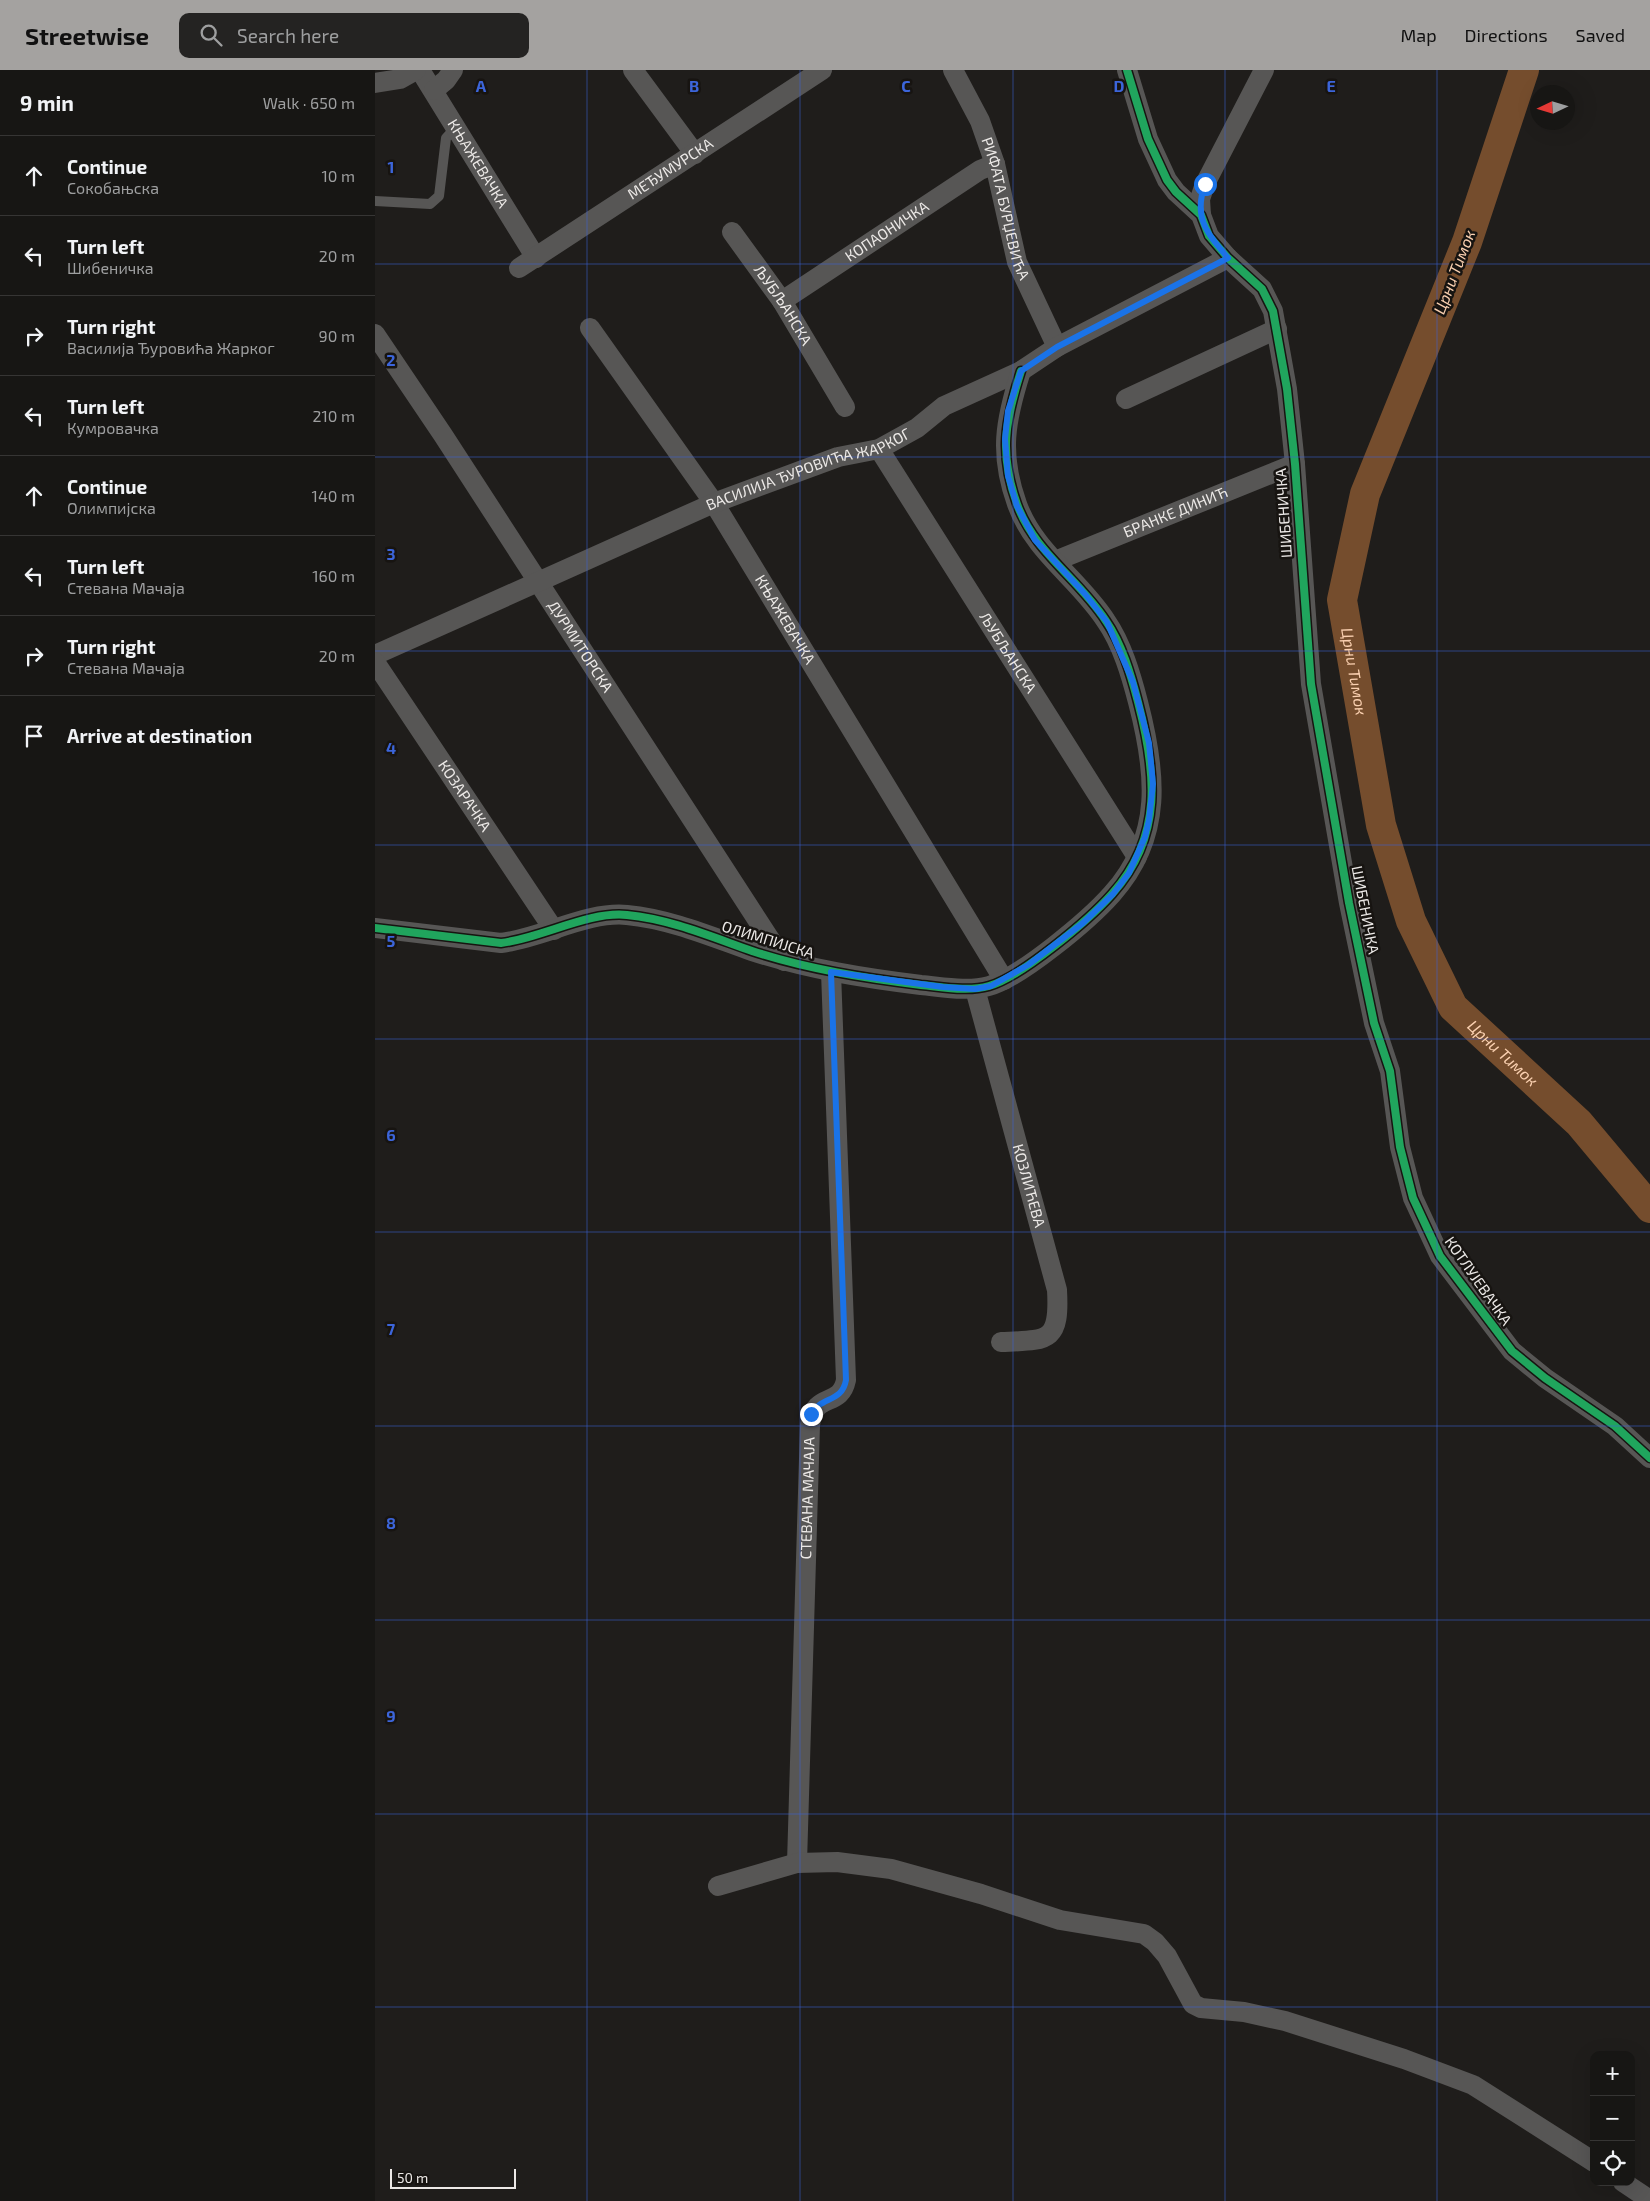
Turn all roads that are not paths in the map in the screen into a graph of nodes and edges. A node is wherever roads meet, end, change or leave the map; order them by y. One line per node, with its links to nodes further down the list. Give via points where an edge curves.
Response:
1 (418, 70): 8 (street, via 400,79); 9 (street, КЊАЖЕВАЧКА)
2 (453, 70): 9 (street)
3 (633, 70): 11 (street)
4 (822, 70): 11 (street, МЕЂУМУРСКА)
5 (953, 70): 12 (street, РИФАТА БУРЏЕВИЋА, via 980,121)
6 (1127, 70): 14 (street, ШИБЕНИЧКА, via 1149,138 1167,180)
7 (1264, 70): 14 (street, via 1205,184 1200,199)
8 (375, 83)
9 (434, 90): 10 (street, КЊАЖЕВАЧКА)
10 (456, 127): 13 (lane, via 447,138 436,200 430,204); 16 (street, КЊАЖЕВАЧКА)
11 (695, 154): 16 (street, МЕЂУМУРСКА)
12 (995, 164): 19 (street, КОПАОНИЧКА, via 980,170); 23 (street, РИФАТА БУРЏЕВИЋА, via 1017,262)
13 (375, 200)
14 (1201, 216): 17 (street, ШИБЕНИЧКА, via 1209,236)
15 (732, 232): 19 (street, ЉУБЉАНСКА)
16 (536, 258): 18 (street, МЕЂУМУРСКА)
17 (1228, 258): 21 (street, ШИБЕНИЧКА, via 1262,289); 23 (street, ВАСИЛИЈА ЂУРОВИЋА ЖАРКОГ)
18 (519, 268)
19 (782, 301): 26 (street, ЉУБЉАНСКА)
20 (590, 328): 29 (street, КЊАЖЕВАЧКА)
21 (1277, 328): 25 (street); 28 (street, ШИБЕНИЧКА)
22 (375, 334): 31 (street, ДУРМИТОРСКА)
23 (1057, 347): 24 (street, ВАСИЛИЈА ЂУРОВИЋА ЖАРКОГ)
24 (1021, 371): 27 (street, ВАСИЛИЈА ЂУРОВИЋА ЖАРКОГ, via 944,406 917,428); 30 (street, ОЛИМПИЈСКА, via 1008,411 1005,439 1008,476 1026,526)
25 (1126, 399)
26 (845, 407)
27 (879, 449): 29 (street, ВАСИЛИЈА ЂУРОВИЋА ЖАРКОГ, via 838,457); 34 (street, ЉУБЉАНСКА)
28 (1295, 464): 30 (street, БРАНКЕ ДИНИЋ); 41 (street, ШИБЕНИЧКА, via 1311,684 1330,802)
29 (714, 503): 31 (street, ВАСИЛИЈА ЂУРОВИЋА ЖАРКОГ); 39 (street, КЊАЖЕВАЧКА)
30 (1055, 561): 34 (street, ОЛИМПИЈСКА, via 1107,622 1133,682 1149,743 1153,784 1149,820)
31 (538, 582): 32 (street, ВАСИЛИЈА ЂУРОВИЋА ЖАРКОГ); 37 (street, ДУРМИТОРСКА)
32 (375, 654)
33 (375, 662): 36 (street, КОЗАРАЧКА)
34 (1137, 857): 39 (street, ОЛИМПИЈСКА, via 1113,894 1083,923)
35 (375, 928): 36 (street, ОЛИМПИЈСКА, via 501,943 521,941)
36 (554, 930): 37 (street, ОЛИМПИЈСКА, via 599,917 639,916)
37 (784, 961): 38 (street, ОЛИМПИЈСКА)
38 (831, 972): 40 (street, ОЛИМПИЈСКА); 44 (street, СТЕВАНА МАЧАЈА, via 846,1380 839,1395 817,1406 810,1425)
39 (1004, 980): 40 (street, ОЛИМПИЈСКА)
40 (975, 989): 42 (street, КОЗЛИЋЕВА, via 1057,1290 1057,1318 1053,1331 1037,1340)
41 (1369, 997): 43 (street, КОТЛУЈЕВАЧКА, via 1390,1071 1400,1147 1413,1198 1440,1256 1512,1351 1615,1426)
42 (1001, 1342)
43 (1650, 1458)
44 (797, 1863): 45 (street); 46 (street, via 837,1862 891,1869 1060,1920 1144,1934 1167,1956 1193,2004 1285,2021 1473,2085)
45 (718, 1886)
46 (1590, 2159)
47 (1629, 2186): 48 (street)
48 (1650, 2200)

